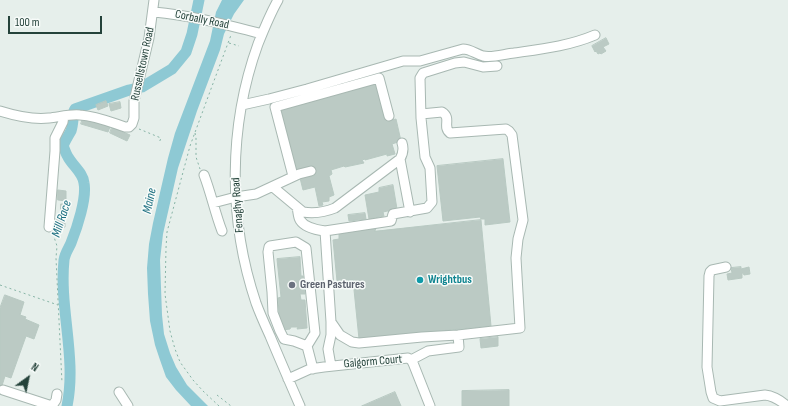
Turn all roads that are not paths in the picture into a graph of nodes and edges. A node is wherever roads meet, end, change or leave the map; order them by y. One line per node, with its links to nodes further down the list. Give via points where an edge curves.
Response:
1 (154, 0): 3 (street)
2 (278, 0): 4 (street, Fenaghy Road)
3 (154, 12): 4 (street, Corbally Road, via 176,14); 10 (street, Russellstown Road, via 134,101 136,126 125,127 92,116)
4 (262, 34): 7 (street, Fenaghy Road)
5 (596, 35): 7 (street, via 549,48 492,56 482,56 463,49 420,61 403,61)
6 (497, 66): 9 (street, via 483,67 464,62 423,73 420,78)
7 (242, 105): 18 (street, Fenaghy Road, via 235,159)
8 (0, 111): 10 (street, via 31,118)
9 (421, 114): 21 (street, via 425,157 430,168 432,202 427,208); 27 (street, via 442,112 447,117 446,128 450,133 506,129 512,135 523,220 516,258 520,328)
10 (70, 115): 22 (street, via 63,122 55,138)
11 (390, 116): 16 (street, via 379,78 275,107)
12 (402, 143): 13 (street, via 403,154)
13 (400, 159): 20 (street, via 335,208 326,212 310,213); 21 (street)
14 (311, 170): 16 (street)
15 (204, 175): 19 (street)
16 (293, 176): 17 (street)
17 (273, 187): 18 (street, via 256,194); 20 (street)
18 (236, 197): 19 (street); 32 (street, Fenaghy Road, via 247,272 256,303)
19 (213, 203): 23 (street)
20 (297, 207): 24 (street, via 300,221)
21 (410, 212): 24 (street, via 393,214 391,221)
22 (49, 227)
23 (222, 231)
24 (325, 231): 26 (street)
25 (726, 267): 39 (street, via 712,270 709,276 707,368 710,392 713,398 720,401 772,396)
26 (331, 322): 27 (street, via 340,335 359,343); 30 (street, via 328,348)
27 (458, 335): 29 (street, via 459,347 428,351)
28 (307, 346): 28 (street, via 315,333 306,248 296,242 270,246 268,252 273,313 284,339); 31 (street)
29 (411, 360): 30 (street, Galgorm Court, via 406,358); 38 (street, Galgorm Court)
30 (331, 366): 31 (street, Galgorm Court)
31 (313, 369): 32 (street, Galgorm Court)
32 (288, 379): 37 (street, Fenaghy Road)
33 (4, 390): 35 (street, via 52,406)
34 (119, 392): 36 (street)
35 (57, 394)
36 (128, 406)
37 (300, 406)
38 (430, 406)
39 (787, 406)

